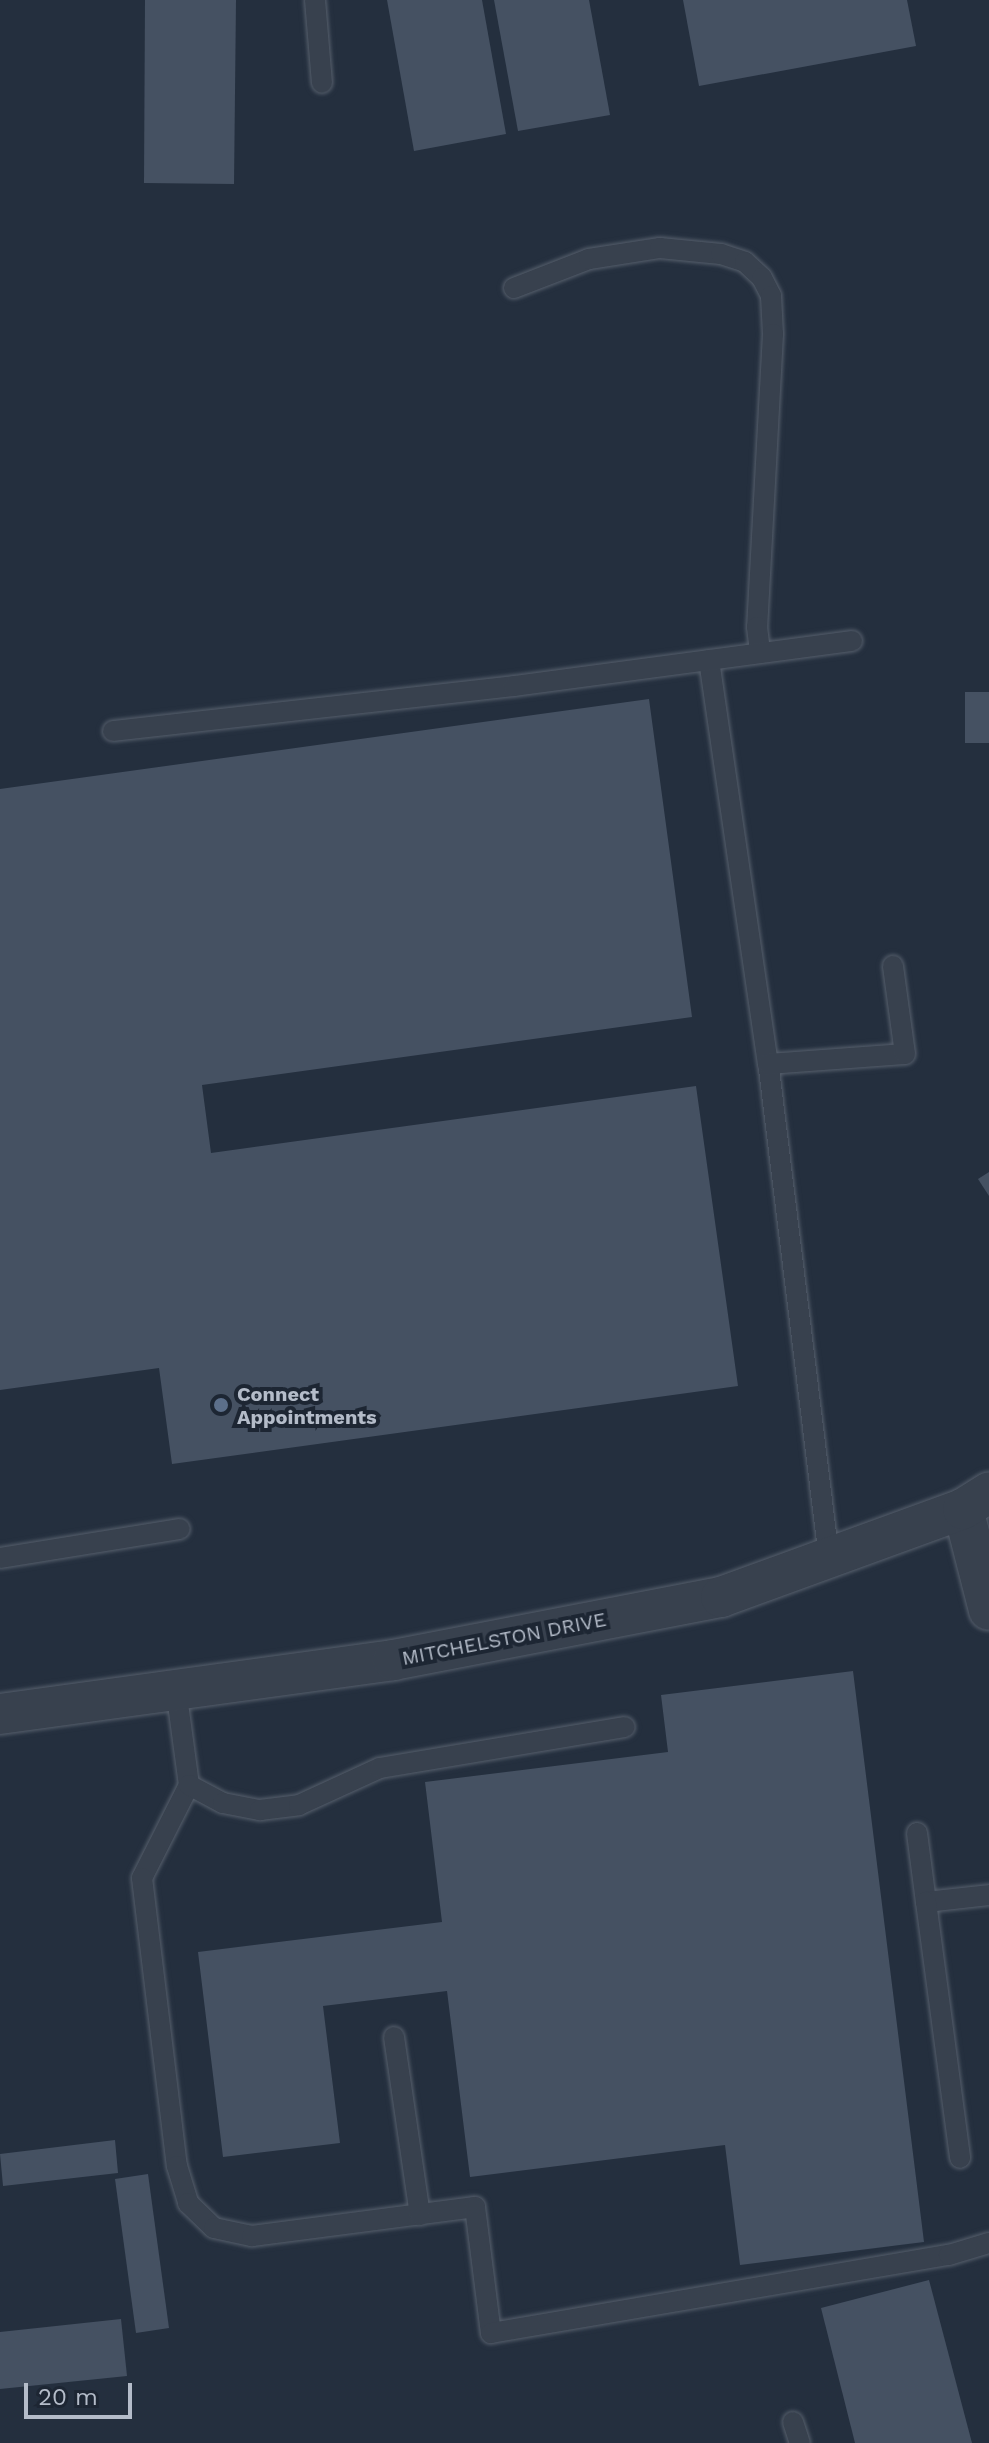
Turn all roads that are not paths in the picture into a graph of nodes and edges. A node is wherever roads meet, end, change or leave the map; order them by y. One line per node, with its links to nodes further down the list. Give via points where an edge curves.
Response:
1 (315, 0): 2 (lane)
2 (322, 83)
3 (514, 288): 5 (lane, via 589,259 660,248 721,254 745,262 762,278 771,296 773,334 757,627)
4 (852, 641): 5 (lane)
5 (760, 653): 6 (lane)
6 (709, 660): 7 (lane); 9 (lane)
7 (113, 731)
8 (893, 966): 9 (lane, via 905,1054)
9 (768, 1064): 13 (lane)
10 (976, 1501): 13 (street, MITCHELSTON DRIVE); 14 (street)
11 (180, 1529): 12 (lane)
12 (0, 1558)
13 (829, 1558): 15 (street, MITCHELSTON DRIVE, via 721,1597 393,1660)
14 (989, 1610)
15 (176, 1689): 16 (street, MITCHELSTON DRIVE); 18 (lane)
16 (0, 1714)
17 (625, 1727): 18 (lane, via 380,1768 286,1807 260,1810 223,1803)
18 (189, 1785): 24 (lane, via 142,1878 177,2166 188,2203 214,2228 252,2236)
19 (917, 1833): 21 (lane)
20 (989, 1895): 21 (lane)
21 (926, 1902): 23 (lane)
22 (394, 2037): 24 (lane)
23 (960, 2158)
24 (420, 2215): 25 (lane, via 475,2207 491,2333 949,2255)
25 (989, 2243)
26 (793, 2422): 27 (lane)
27 (800, 2443)

